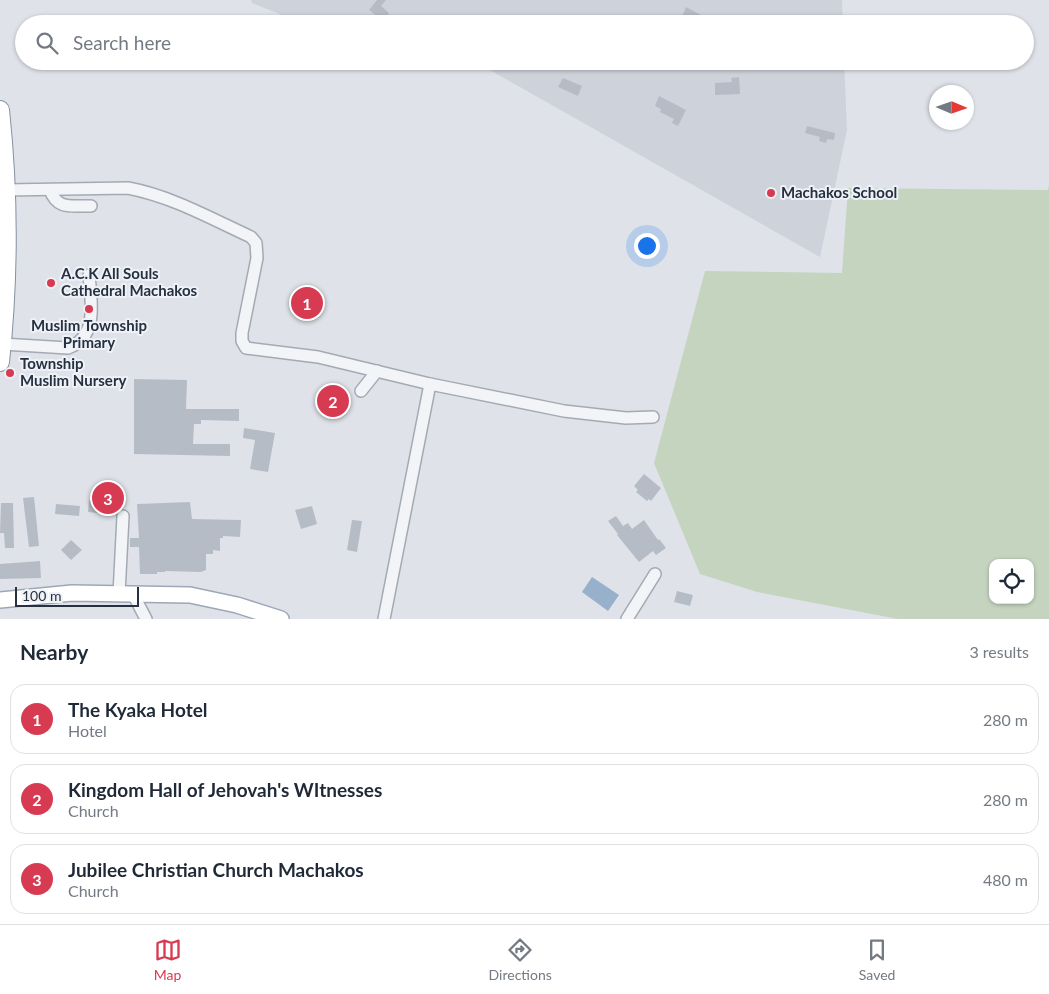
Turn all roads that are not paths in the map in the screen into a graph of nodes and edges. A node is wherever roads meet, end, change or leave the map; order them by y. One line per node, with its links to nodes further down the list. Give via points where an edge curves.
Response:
1 (0, 110): 2 (highway)
2 (6, 190): 3 (street); 6 (highway, via 7,269)
3 (50, 190): 4 (street, via 60,204); 7 (street, via 128,188 180,205 251,237 256,243 257,258 242,333 245,346 318,357)
4 (91, 206)
5 (89, 275): 6 (street, via 92,320 75,346)
6 (1, 341)
7 (377, 372): 8 (street); 9 (street)
8 (430, 384): 10 (street, via 572,412 626,418); 17 (street)
9 (361, 391)
10 (654, 417)
11 (123, 516): 13 (street)
12 (655, 574): 18 (street)
13 (126, 594): 14 (main road, via 72,593); 15 (street); 16 (main road, via 202,597)
14 (0, 600)
15 (146, 619)
16 (281, 619)
17 (384, 619)
18 (626, 619)

